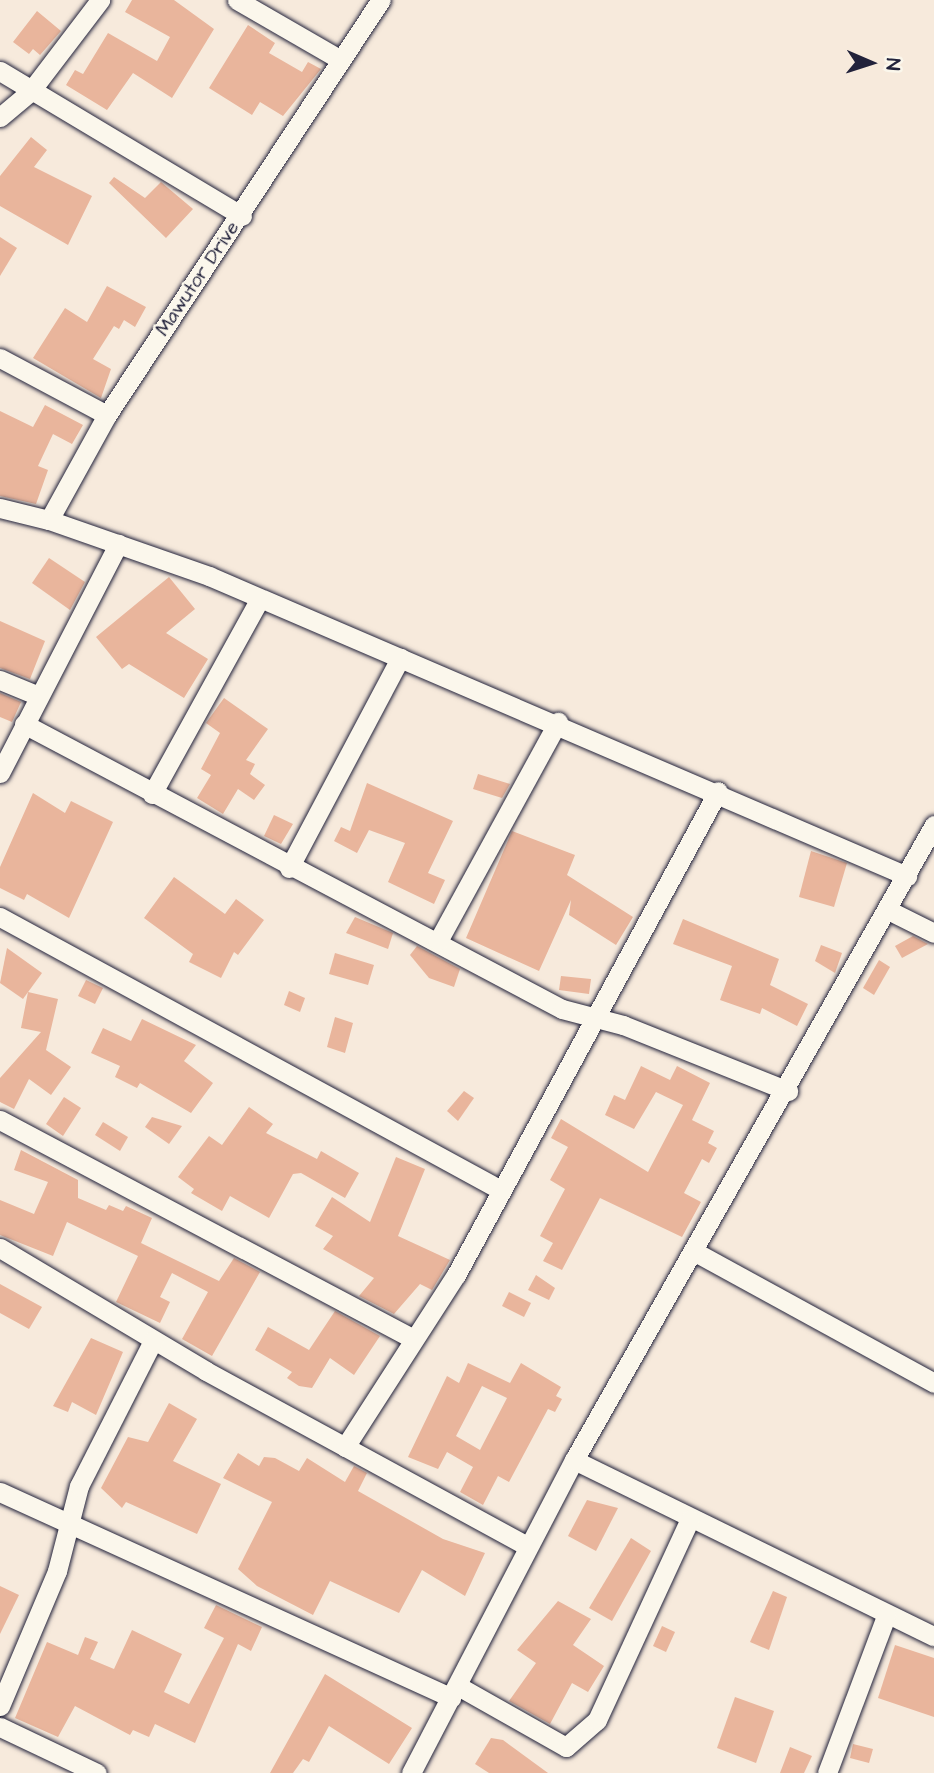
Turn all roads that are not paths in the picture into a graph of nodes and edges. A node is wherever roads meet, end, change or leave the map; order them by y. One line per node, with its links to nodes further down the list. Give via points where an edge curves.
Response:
1 (100, 0): 6 (street)
2 (237, 0): 4 (street)
3 (381, 0): 4 (street, Mawutor Drive)
4 (341, 60): 8 (street, Mawutor Drive)
5 (0, 71): 6 (street)
6 (30, 92): 7 (street); 8 (street)
7 (0, 117)
8 (242, 216): 10 (street, Mawutor Drive)
9 (0, 358): 10 (street)
10 (107, 415): 12 (street, Mawutor Drive)
11 (0, 508): 12 (street)
12 (49, 520): 13 (street)
13 (118, 544): 14 (street); 17 (street)
14 (259, 600): 15 (street); 22 (street)
15 (400, 658): 18 (street); 24 (street)
16 (0, 680): 17 (street)
17 (38, 696): 19 (street)
18 (558, 722): 21 (street); 29 (street)
19 (24, 724): 20 (street); 22 (street)
20 (0, 773)
21 (718, 791): 25 (street); 30 (street)
22 (152, 794): 24 (street)
23 (934, 825): 25 (street)
24 (289, 868): 29 (street)
25 (907, 876): 26 (street)
26 (888, 910): 28 (street); 31 (street)
27 (0, 917): 33 (street)
28 (934, 933)
29 (438, 941): 30 (street, via 539,998)
30 (594, 1017): 31 (street); 33 (street)
31 (788, 1091): 35 (street)
32 (0, 1120): 36 (street)
33 (499, 1189): 36 (street, via 456,1275)
34 (0, 1248): 37 (street)
35 (695, 1252): 38 (street); 40 (street)
36 (414, 1339): 39 (street)
37 (153, 1341): 39 (street); 43 (street, via 79,1486)
38 (934, 1383)
39 (345, 1447): 44 (street)
40 (574, 1460): 42 (street); 44 (street)
41 (0, 1492): 43 (street)
42 (690, 1519): 45 (street); 47 (street, via 597,1720 566,1747)
43 (68, 1524): 47 (street); 48 (street, via 35,1633)
44 (527, 1546): 47 (street)
45 (886, 1616): 46 (street); 52 (street)
46 (934, 1636)
47 (454, 1692): 51 (street)
48 (0, 1706)
49 (0, 1727): 50 (street)
50 (97, 1773)
51 (411, 1773)
52 (827, 1773)

